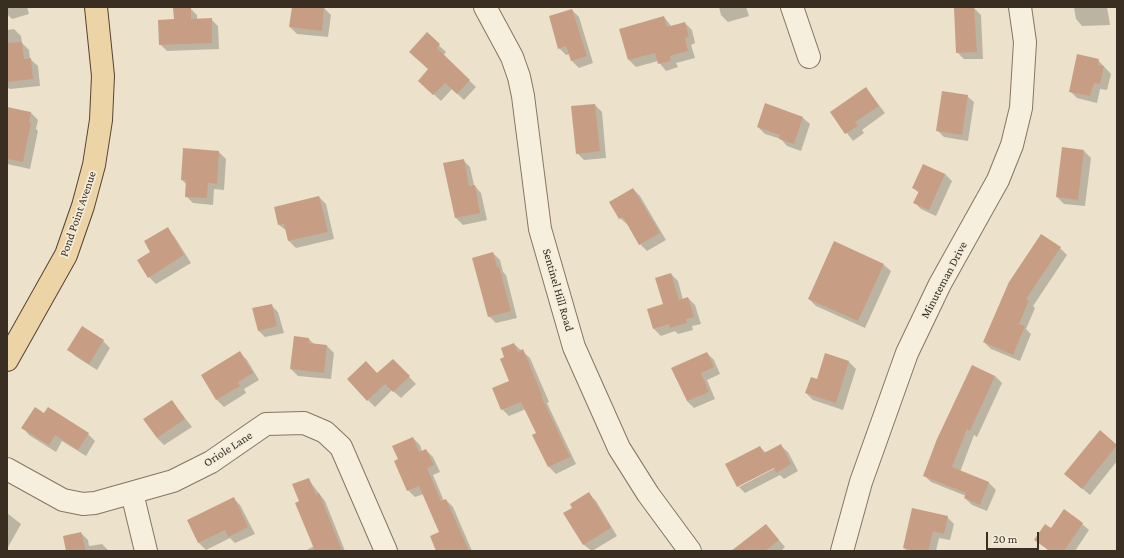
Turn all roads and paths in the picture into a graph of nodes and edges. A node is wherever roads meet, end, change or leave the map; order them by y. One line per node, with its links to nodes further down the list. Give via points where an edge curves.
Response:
1 (96, 7): 6 (main road, Pond Point Avenue, via 103,76 101,120 84,206 66,255)
2 (485, 7): 11 (street, Sentinel Hill Road, via 512,57 519,77 540,229 574,347 619,448 648,494)
3 (792, 7): 5 (street)
4 (1020, 7): 12 (street, Minuteman Drive, via 1025,42 1021,108 1012,145 998,180 940,284 907,353 861,482)
5 (809, 57)
6 (7, 360)
7 (7, 469): 8 (street, Oriole Lane, via 54,496 73,503 95,502)
8 (132, 494): 9 (street); 10 (street, Oriole Lane, via 173,480 211,462 266,424 304,423 325,432 341,447)
9 (146, 551)
10 (386, 551)
11 (690, 551)
12 (842, 551)

